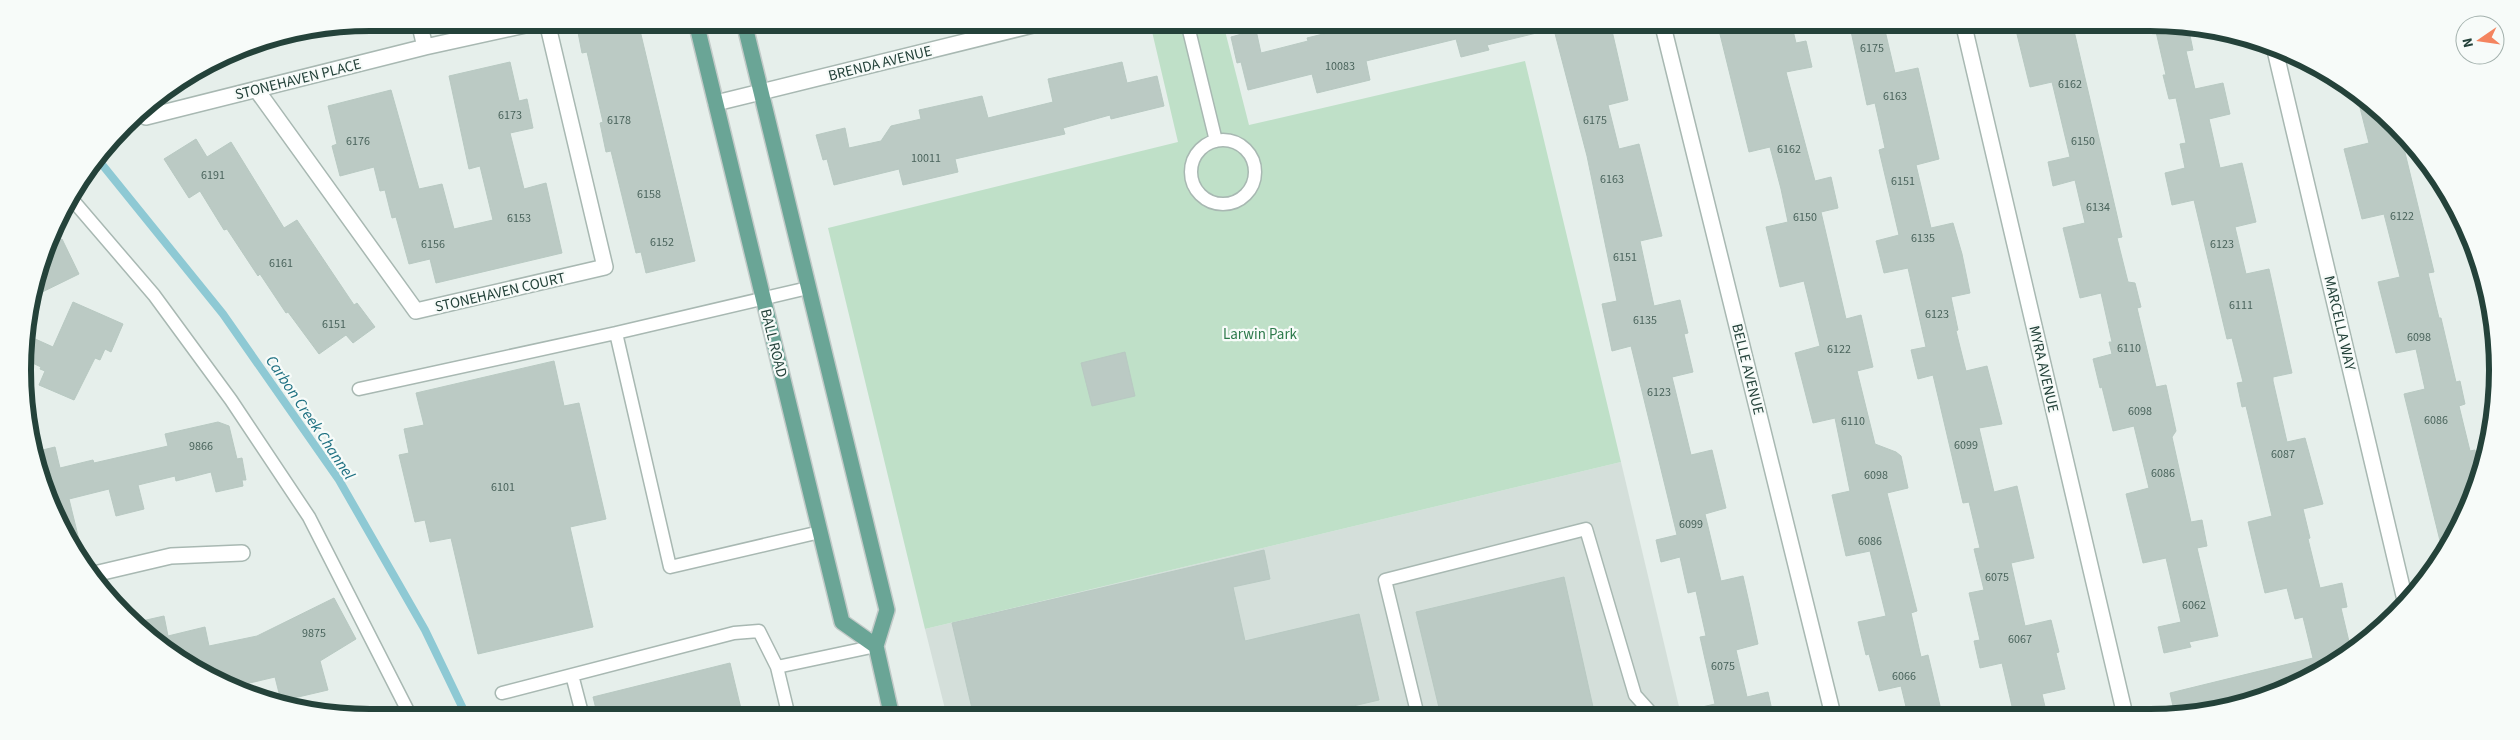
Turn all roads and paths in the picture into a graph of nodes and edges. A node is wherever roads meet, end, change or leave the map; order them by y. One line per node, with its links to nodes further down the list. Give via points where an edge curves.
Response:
1 (421, 31): 10 (street)
2 (498, 31): 10 (street)
3 (549, 31): 12 (street, STONEHAVEN COURT, via 605,267 416,311)
4 (698, 31): 14 (main road, BALL ROAD)
5 (746, 31): 13 (main road)
6 (1008, 31): 13 (street, BRENDA AVENUE)
7 (1189, 31): 16 (lane)
8 (1664, 31): 36 (street, BELLE AVENUE)
9 (1965, 31): 37 (street, MYRA AVENUE)
10 (425, 47): 12 (street, STONEHAVEN PLACE)
11 (2276, 56): 25 (street, MARCELLA WAY)
12 (256, 90): 15 (street, STONEHAVEN PLACE)
13 (761, 92): 14 (street, BRENDA AVENUE); 18 (main road)
14 (716, 103): 19 (main road, BALL ROAD)
15 (146, 117)
16 (1216, 141): 16 (lane, via 1199,151 1194,160 1192,180 1196,190 1212,202 1233,202 1250,190 1254,180 1253,164 1238,143)
17 (76, 203): 30 (lane, via 154,295 309,517)
18 (808, 288): 19 (lane); 26 (main road, via 887,610)
19 (763, 299): 20 (lane); 22 (main road, BALL ROAD)
20 (616, 333): 21 (lane); 22 (lane, via 670,567)
21 (359, 389)
22 (820, 532): 26 (main road, BALL ROAD, via 842,622)
23 (242, 553): 24 (street, via 171,556)
24 (99, 573)
25 (2404, 594)
26 (876, 646): 27 (lane); 33 (main road)
27 (777, 667): 28 (lane, via 759,631 734,633); 32 (lane)
28 (572, 675): 29 (lane); 31 (lane)
29 (502, 693)
30 (407, 709)
31 (581, 709)
32 (787, 709)
33 (890, 709)
34 (1416, 709): 35 (lane, via 1385,580 1586,529 1635,695)
35 (1648, 709)
36 (1832, 709)
37 (2124, 709)

